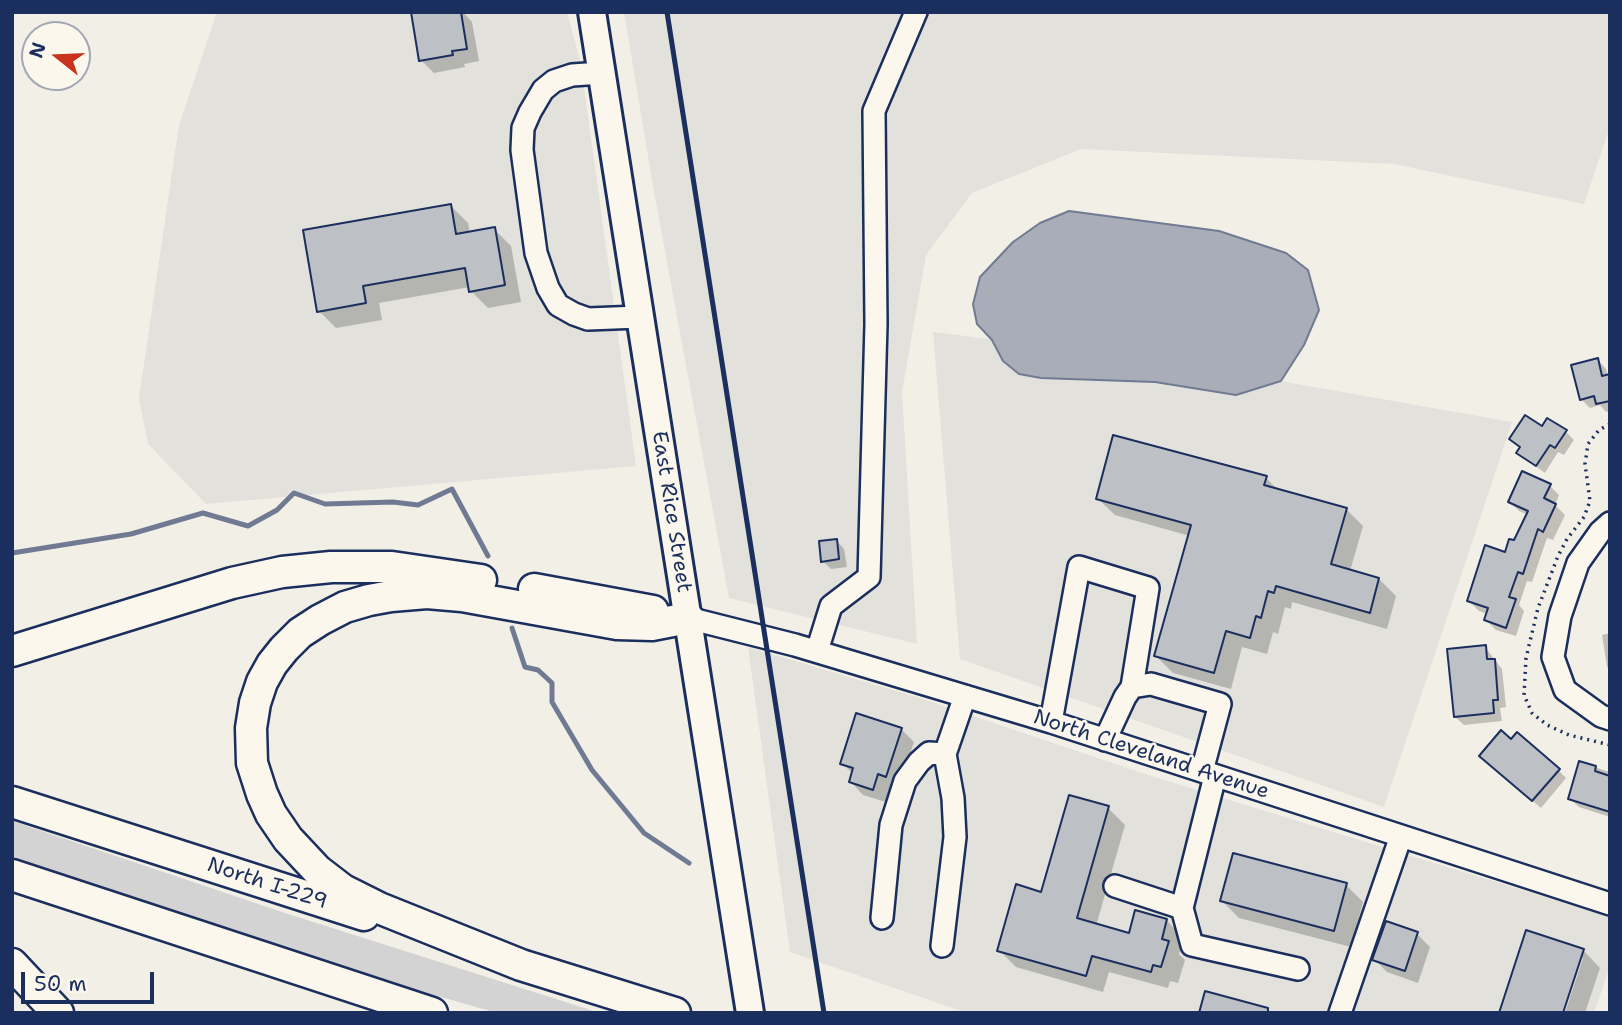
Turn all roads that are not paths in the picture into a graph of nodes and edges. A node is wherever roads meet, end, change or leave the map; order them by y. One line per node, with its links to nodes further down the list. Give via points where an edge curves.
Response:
1 (592, 12): 3 (main road, East Rice Street)
2 (916, 12): 8 (street, via 874,111 876,324 869,577 831,606)
3 (602, 73): 4 (main road, East Rice Street); 4 (street, via 554,81 543,90 523,128 536,253 558,305 588,319)
4 (639, 317): 6 (main road, East Rice Street)
5 (1610, 523): 11 (street, via 1578,563 1560,616 1553,657 1565,690)
6 (688, 618): 7 (highway, via 438,573 331,567 232,583); 8 (street, North Cleveland Avenue); 25 (highway, via 652,625 617,624 462,596 391,596 345,607 310,626 284,649 262,682 251,728 252,763 271,814 288,839 317,870 355,896); 30 (main road, East Rice Street)
7 (12, 651)
8 (817, 651): 10 (street, North Cleveland Avenue)
9 (1132, 687): 12 (street, via 1148,588 1079,567); 13 (street); 15 (street, via 1151,684 1220,704)
10 (965, 696): 12 (street, North Cleveland Avenue); 14 (street)
11 (1610, 719)
12 (1051, 722): 13 (street, North Cleveland Avenue)
13 (1105, 740): 15 (street, North Cleveland Avenue)
14 (945, 754): 22 (street, via 929,753 905,781 891,825); 23 (street, via 954,837)
15 (1209, 773): 17 (street, North Cleveland Avenue); 21 (street)
16 (12, 802): 25 (highway, North I-229)
17 (1401, 836): 20 (street, North Cleveland Avenue); 31 (street)
18 (12, 875): 29 (highway)
19 (1115, 886): 21 (street)
20 (1610, 904)
21 (1182, 908): 26 (street, via 1192,944)
22 (882, 918)
23 (942, 946)
24 (12, 964): 28 (highway)
25 (521, 965): 27 (highway)
26 (1298, 969)
27 (674, 1012)
28 (58, 1013)
29 (432, 1013)
30 (750, 1013)
31 (1340, 1013)

